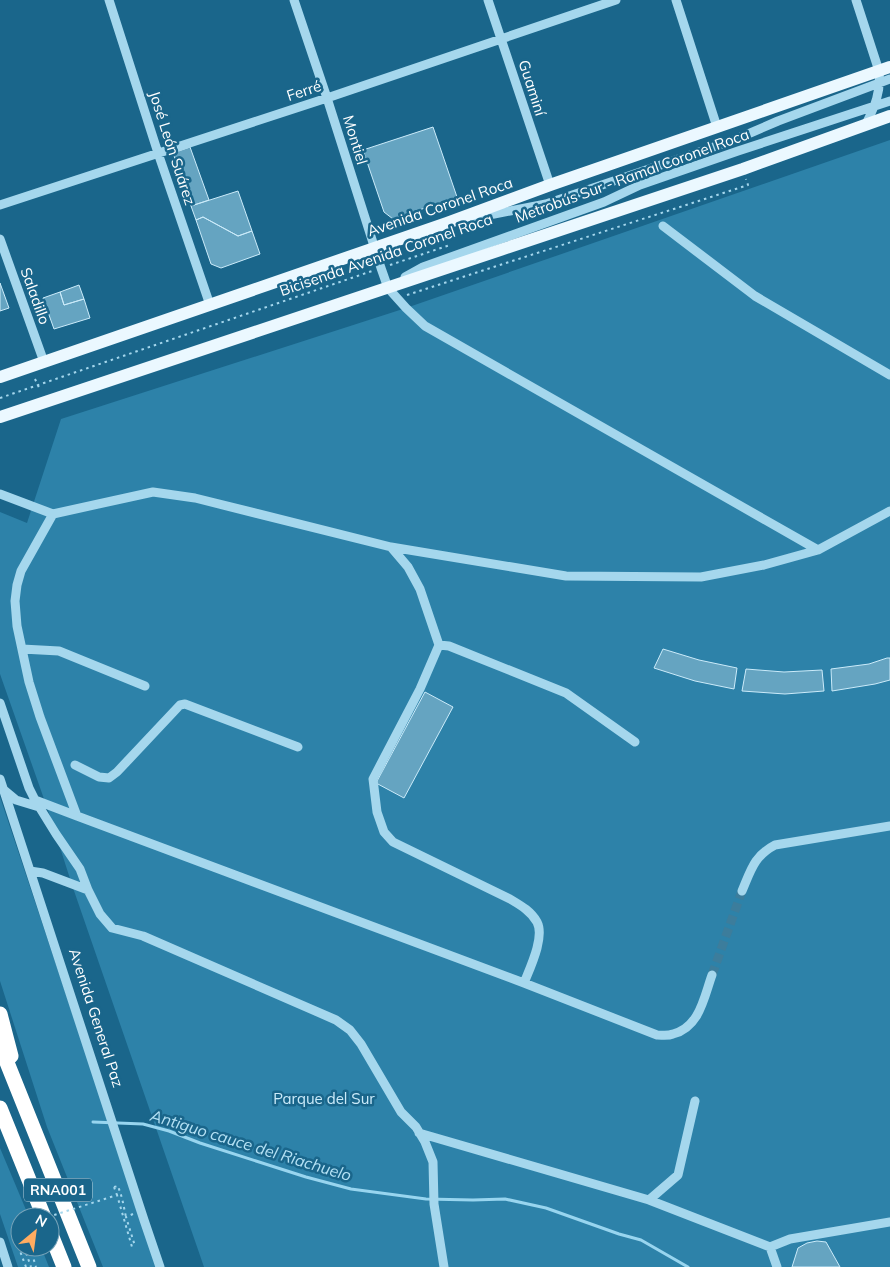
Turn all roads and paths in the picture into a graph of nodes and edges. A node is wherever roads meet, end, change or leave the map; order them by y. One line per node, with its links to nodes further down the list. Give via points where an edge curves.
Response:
1 (109, 0): 15 (street, José León Suárez)
2 (294, 0): 9 (street, Montiel)
3 (488, 0): 7 (street, Guaminí)
4 (616, 0): 7 (street, Ferré)
5 (676, 0): 14 (street)
6 (856, 0): 8 (street)
7 (502, 38): 9 (street, Ferré); 16 (street, Guaminí)
8 (885, 75): 11 (street); 14 (main road, Avenida Coronel Roca); 18 (street, Metrobús Sur - Ramal Coronel Roca, via 734,140 555,201)
9 (327, 98): 15 (street, Ferré); 22 (street, Montiel)
10 (890, 102): 11 (street, Metrobús Sur - Ramal Coronel Roca)
11 (874, 107): 13 (street); 24 (street, Metrobús Sur - Ramal Coronel Roca, via 640,185 604,202 423,267)
12 (890, 116): 13 (main road)
13 (866, 124): 24 (main road, via 743,169)
14 (717, 127): 16 (main road, Avenida Coronel Roca)
15 (158, 153): 17 (street, Ferré); 25 (street, José León Suárez)
16 (550, 185): 18 (main road, Avenida Coronel Roca)
17 (0, 205)
18 (447, 223): 22 (main road, Avenida Coronel Roca)
19 (663, 226): 28 (street, via 755,296)
20 (0, 239): 26 (street, Saladillo)
21 (454, 244): 23 (path, Bicisenda Avenida Coronel Roca)
22 (374, 248): 23 (street, Montiel); 25 (main road, Avenida Coronel Roca)
23 (381, 268): 24 (street, Montiel); 30 (path, Bicisenda Avenida Coronel Roca)
24 (388, 288): 32 (main road); 38 (street, via 425,326)
25 (210, 304): 26 (main road, Avenida Coronel Roca)
26 (44, 362): 27 (main road, Avenida Coronel Roca)
27 (30, 366): 29 (main road, Avenida Coronel Roca); 30 (path)
28 (890, 375)
29 (0, 377)
30 (38, 385): 31 (path, Bicisenda Avenida Coronel Roca); 32 (path)
31 (0, 398)
32 (45, 402): 33 (main road)
33 (0, 417)
34 (0, 494): 36 (street)
35 (890, 512): 38 (street)
36 (53, 514): 37 (street, via 153,492 195,498); 40 (street, via 21,571 17,586 15,601)
37 (391, 547): 38 (street, via 566,576 701,577); 39 (street, via 408,567 420,589)
38 (818, 550)
39 (439, 645): 43 (street, via 449,646 566,693); 55 (street, via 373,779 377,812 384,832 393,842 510,898 527,910 538,923 540,935)
40 (22, 649): 41 (street, via 59,651); 49 (street, via 40,717)
41 (145, 686)
42 (0, 703): 48 (street)
43 (635, 742)
44 (298, 746): 45 (street, via 185,704 180,705 108,778)
45 (75, 765)
46 (0, 779): 47 (street, Avenida General Paz)
47 (3, 790): 48 (street, via 16,800); 51 (street, Avenida General Paz)
48 (37, 804): 49 (street); 52 (street, via 80,869)
49 (77, 816): 55 (street)
50 (890, 826): 53 (street, via 775,845 757,858)
51 (30, 871): 52 (street); 65 (street, Avenida General Paz)
52 (88, 890): 61 (street, via 100,914 112,928 143,936 336,1020 350,1030 401,1112)
53 (742, 890)
54 (712, 975): 55 (street, via 692,1024 672,1035 658,1035)
55 (524, 983)
56 (0, 1014): 60 (highway)
57 (0, 1045): 60 (highway, RNA001)
58 (696, 1102): 63 (street, via 678,1176)
59 (1, 1110): 64 (highway, RNA001)
60 (27, 1113): 72 (highway, RNA001)
61 (419, 1133): 63 (street); 74 (street, via 433,1162 434,1204)
62 (117, 1195): 66 (path, bridge); 67 (path, via 114,1187 118,1186); 67 (path, bridge, via 132,1246 135,1246)
63 (649, 1200): 70 (street)
64 (40, 1207)
65 (141, 1212): 67 (path); 73 (street, Avenida General Paz)
66 (60, 1213)
67 (126, 1217)
68 (890, 1222): 70 (street, via 790,1239)
69 (0, 1242): 71 (street)
70 (770, 1247): 75 (street)
71 (8, 1267)
72 (89, 1267)
73 (160, 1267)
74 (444, 1267)
75 (777, 1267)

